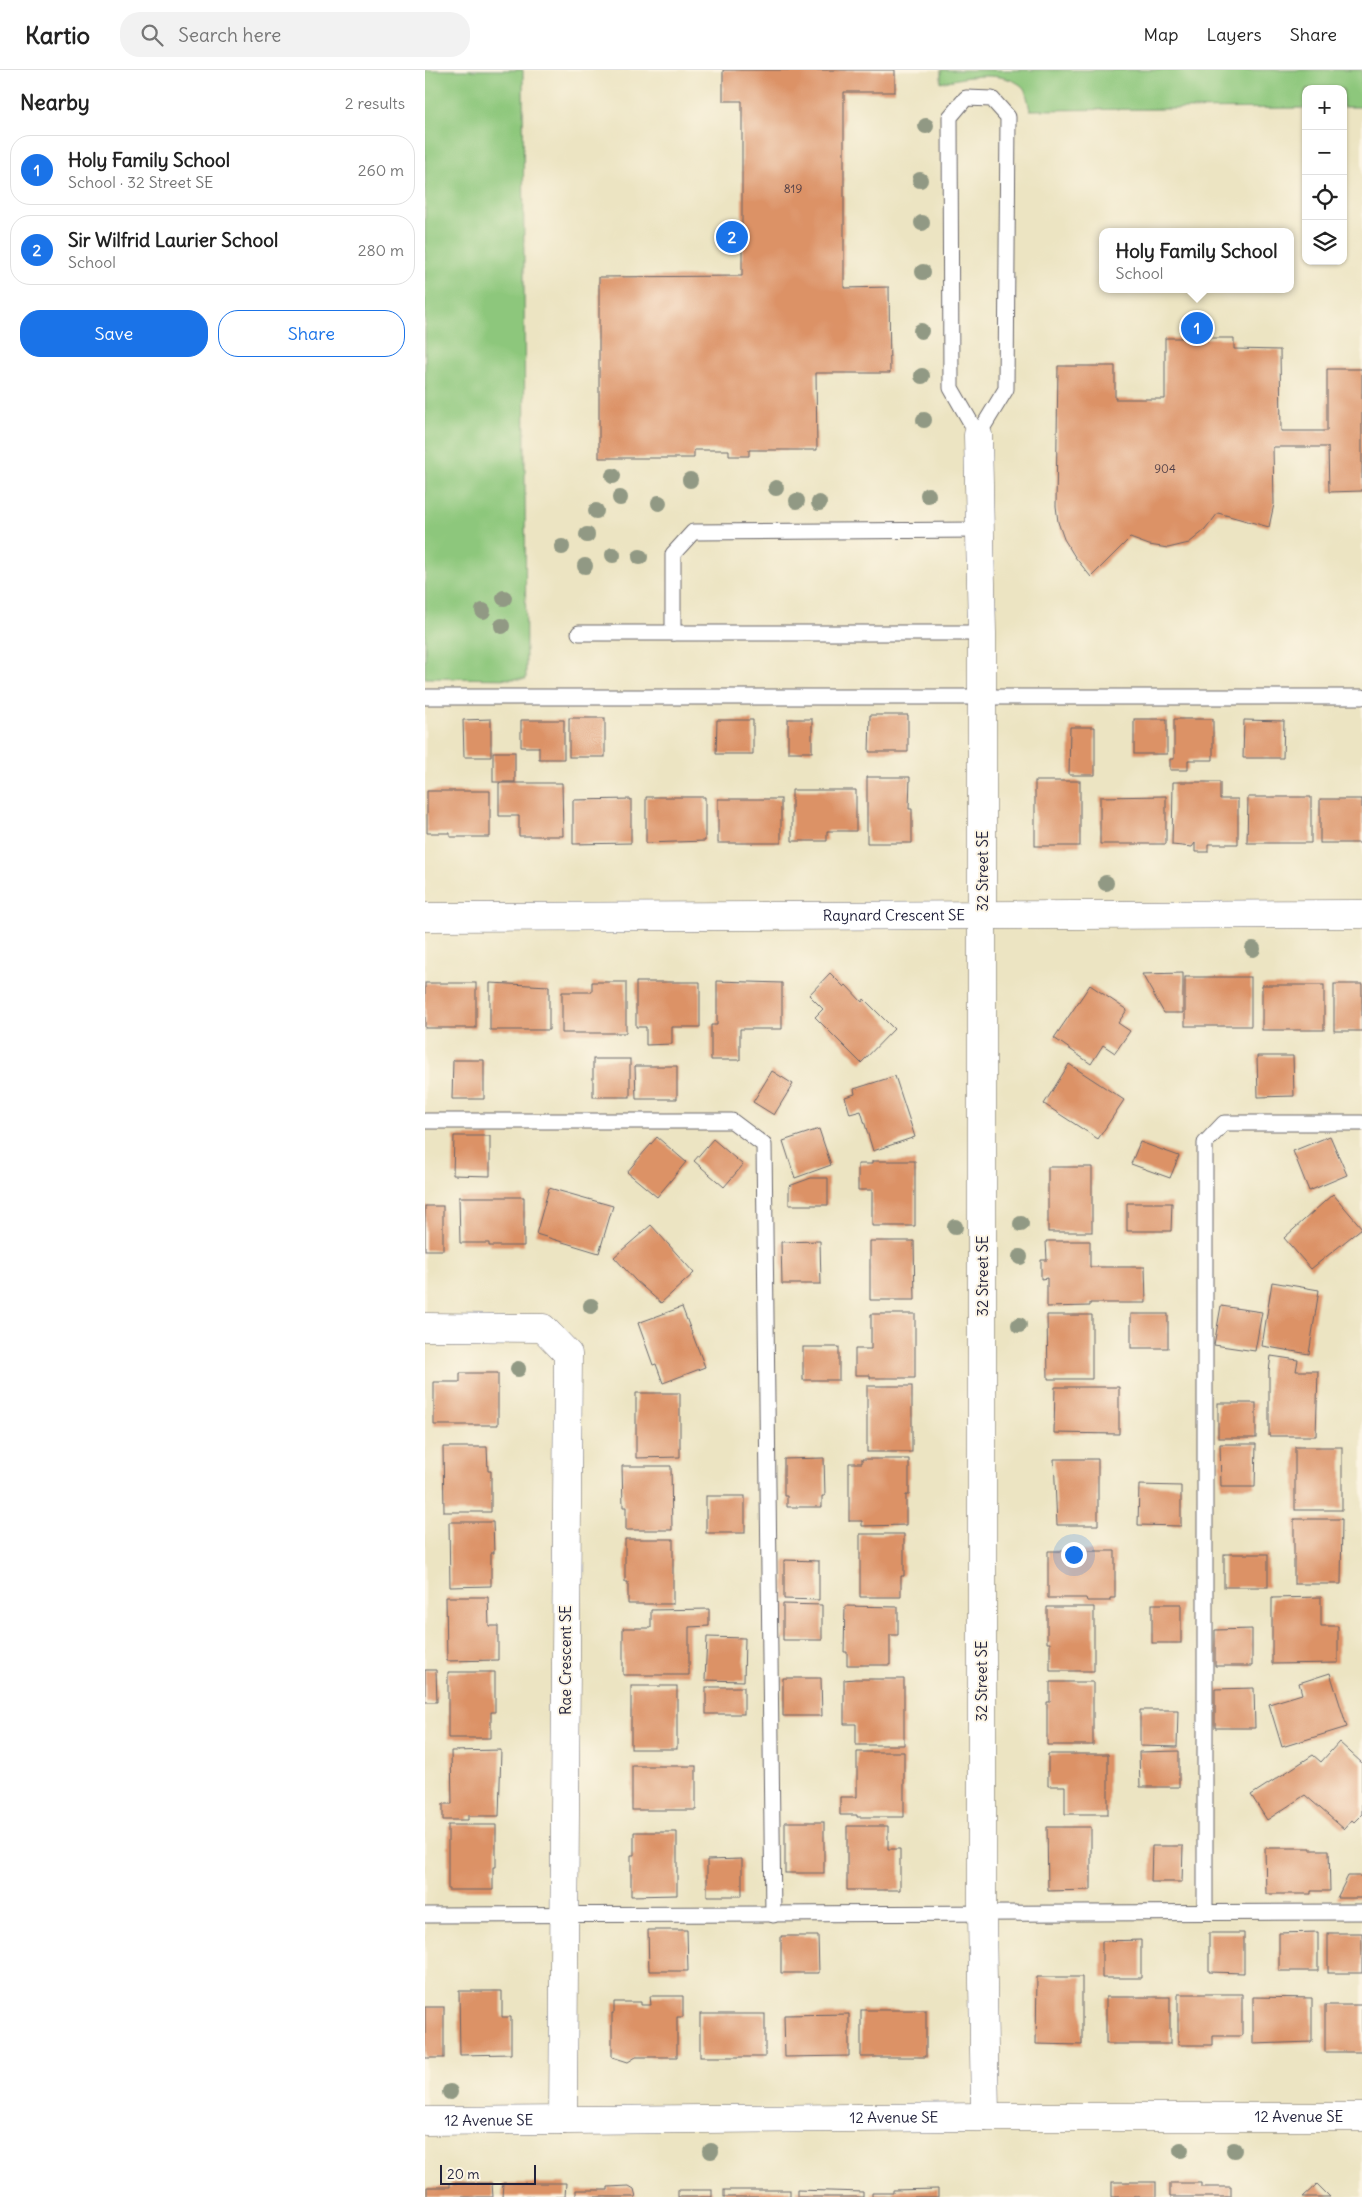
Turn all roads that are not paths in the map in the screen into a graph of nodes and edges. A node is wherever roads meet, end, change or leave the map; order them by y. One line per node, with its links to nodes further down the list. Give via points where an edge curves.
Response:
1 (978, 434): 1 (lane, via 1006,389 1008,117 992,99 966,98 950,117 951,388); 2 (street, 32 Street SE)
2 (980, 530): 4 (lane, via 693,532 673,554); 5 (street, 32 Street SE)
3 (579, 633): 4 (lane)
4 (673, 633): 5 (lane)
5 (982, 633): 8 (street, 32 Street SE)
6 (425, 697): 8 (lane)
7 (1362, 697): 8 (lane)
8 (982, 698): 10 (street, 32 Street SE)
9 (1362, 914): 10 (street, Raynard Crescent SE)
10 (983, 915): 11 (street, Raynard Crescent SE); 17 (street, 32 Street SE)
11 (425, 917)
12 (425, 1121): 20 (lane, via 732,1121 765,1145)
13 (1362, 1123): 15 (lane, via 1224,1123 1205,1143)
14 (425, 1327): 19 (street, Rae Crescent SE, via 543,1328 567,1354)
15 (1205, 1912): 16 (lane); 17 (lane)
16 (1362, 1912)
17 (982, 1914): 20 (lane); 21 (street, 32 Street SE)
18 (425, 1915): 19 (lane)
19 (564, 1915): 20 (lane); 23 (street, Rae Crescent SE)
20 (773, 1915)
21 (985, 2117): 22 (street, 12 Avenue SE); 23 (street, 12 Avenue SE)
22 (1362, 2117)
23 (563, 2120): 24 (street, 12 Avenue SE)
24 (425, 2121)

